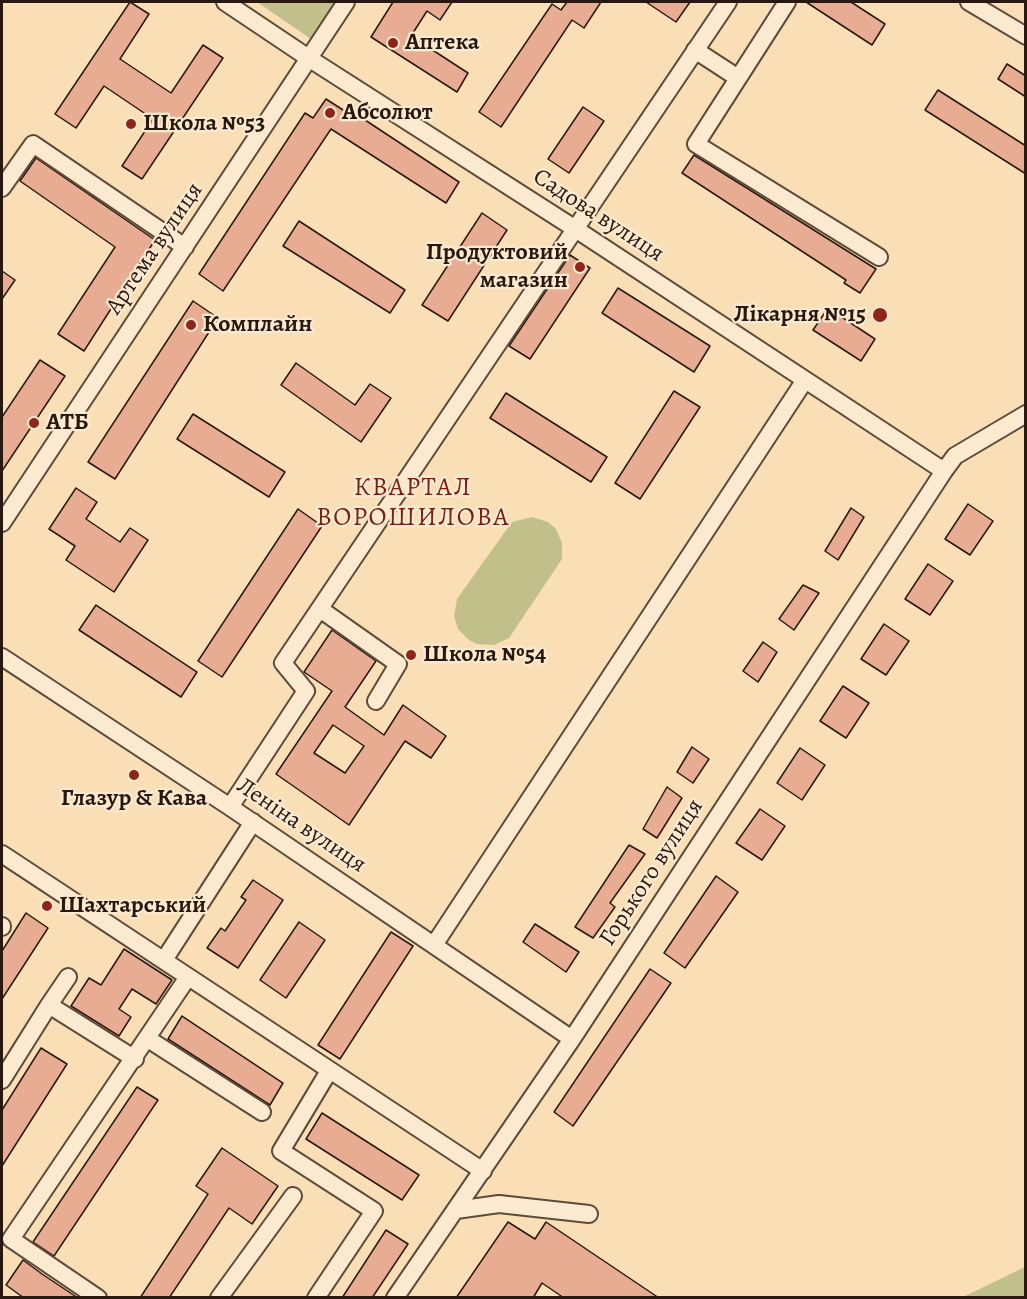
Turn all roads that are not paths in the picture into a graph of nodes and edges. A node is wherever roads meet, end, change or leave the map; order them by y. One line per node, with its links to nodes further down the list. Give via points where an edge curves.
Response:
1 (225, 2): 8 (street, Садова вулиця)
2 (346, 2): 8 (street, Артема вулиця)
3 (728, 2): 7 (street)
4 (788, 2): 9 (street)
5 (969, 2): 6 (street)
6 (1026, 36)
7 (695, 50): 9 (street); 11 (street)
8 (310, 59): 11 (street, Садова вулиця); 12 (street, Артема вулиця)
9 (738, 78): 13 (street, via 696,144)
10 (2, 188): 12 (street, via 33,144)
11 (574, 228): 14 (street, Садова вулиця); 18 (street)
12 (185, 247): 17 (street, Артема вулиця)
13 (879, 257)
14 (805, 380): 16 (street, Садова вулиця); 24 (street)
15 (1026, 414): 16 (street, Горького вулиця, via 955,456)
16 (944, 471): 30 (street, Горького вулиця)
17 (2, 523)
18 (320, 609): 20 (street, via 398,664); 21 (street, via 283,663 306,691)
19 (2, 657): 21 (street, Леніна вулиця)
20 (376, 701)
21 (230, 807): 22 (street, Леніна вулиця)
22 (253, 822): 24 (street, Леніна вулиця); 25 (street)
23 (2, 854): 25 (street)
24 (434, 945): 30 (street, Леніна вулиця)
25 (164, 960): 27 (street)
26 (68, 977): 28 (street)
27 (188, 978): 29 (street); 32 (street)
28 (49, 1005): 31 (street); 33 (street)
29 (148, 1039): 31 (street); 34 (street)
30 (572, 1039): 35 (street, Горького вулиця)
31 (135, 1059): 39 (street, via 11,1239)
32 (328, 1071): 35 (street); 41 (street, via 281,1151 374,1211)
33 (2, 1080)
34 (262, 1112)
35 (483, 1171): 37 (street, Горького вулиця)
36 (293, 1196): 40 (street)
37 (456, 1210): 38 (street, via 499,1204); 42 (street, Горького вулиця)
38 (589, 1214)
39 (98, 1298)
40 (219, 1298)
41 (316, 1298)
42 (395, 1298)

